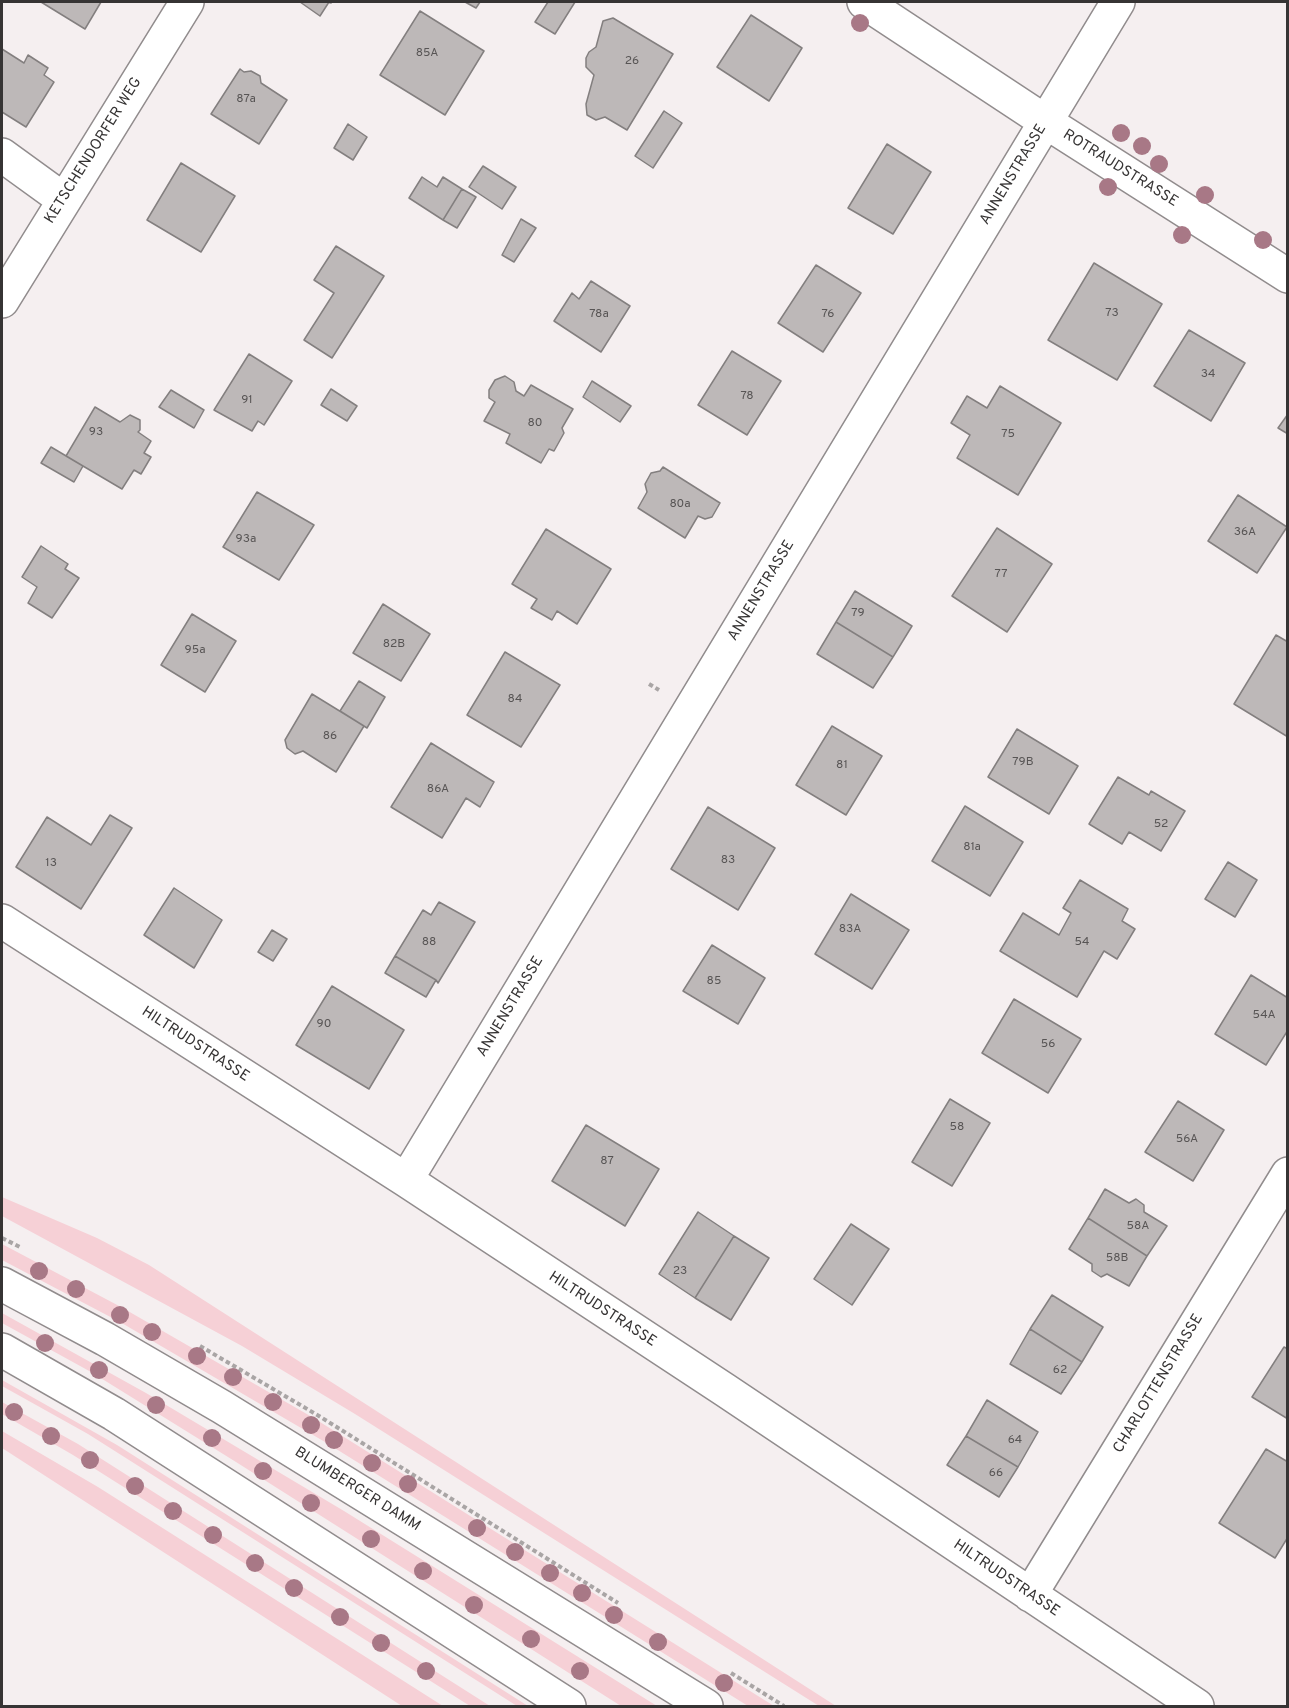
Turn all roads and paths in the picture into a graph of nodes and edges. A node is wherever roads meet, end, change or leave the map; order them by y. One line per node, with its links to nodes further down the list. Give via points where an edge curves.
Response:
1 (187, 2): 6 (street, KETSCHENDORFER WEG)
2 (864, 2): 4 (street, ROTRAUDSTRASSE)
3 (1118, 2): 4 (street, ANNENSTRASSE)
4 (1046, 122): 7 (street, ROTRAUDSTRASSE); 11 (street, ANNENSTRASSE)
5 (2, 155): 6 (street)
6 (64, 200): 8 (street, KETSCHENDORFER WEG)
7 (1287, 276)
8 (2, 301)
9 (2, 921): 11 (street, HILTRUDSTRASSE)
10 (1287, 1174): 14 (street, CHARLOTTENSTRASSE)
11 (406, 1180): 14 (street, HILTRUDSTRASSE)
12 (2, 1284): 16 (street, BLUMBERGER DAMM, via 222,1407)
13 (2, 1350): 15 (street, via 114,1414)
14 (1030, 1595): 17 (street, HILTRUDSTRASSE)
15 (569, 1707)
16 (706, 1707)
17 (1197, 1707)

